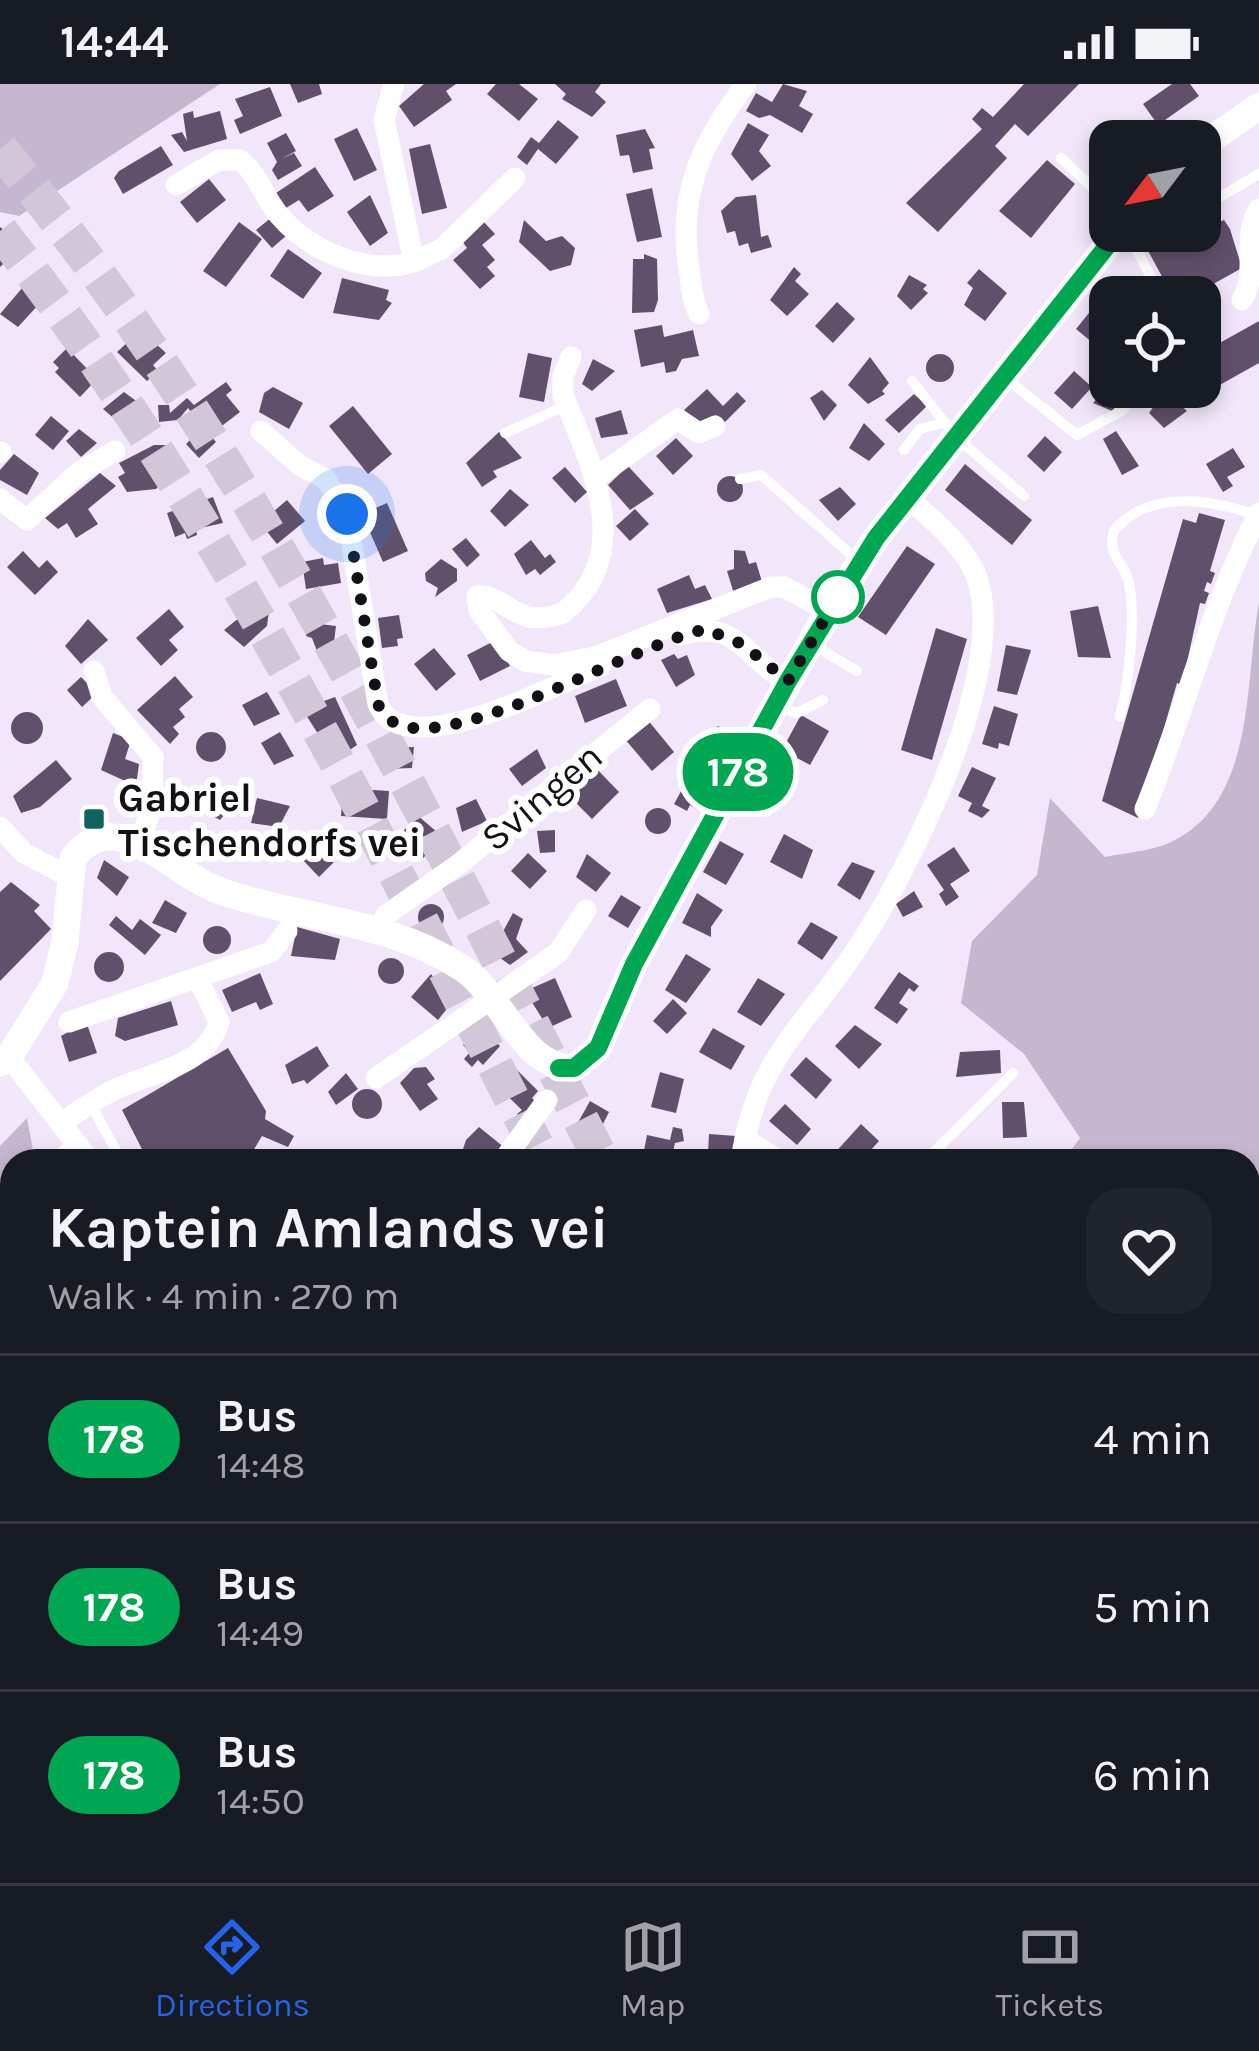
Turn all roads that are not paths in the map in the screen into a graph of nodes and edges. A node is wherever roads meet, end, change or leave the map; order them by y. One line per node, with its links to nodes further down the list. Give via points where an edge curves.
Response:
1 (394, 84): 13 (street, via 384,119)
2 (746, 84): 15 (street, via 703,144 687,193 686,249)
3 (1259, 106): 4 (main road)
4 (1221, 132)
5 (1061, 158): 8 (lane)
6 (1259, 174): 10 (lane)
7 (515, 178): 13 (street, via 442,249)
8 (1089, 184)
9 (176, 185): 13 (street, via 219,160 240,160 275,211 311,244 371,265)
10 (1221, 196)
11 (1259, 208): 14 (street)
12 (1110, 252): 17 (main road)
13 (414, 262)
14 (1242, 300)
15 (699, 314)
16 (571, 357): 19 (street, via 563,376)
17 (1004, 377): 20 (lane, via 1077,436); 22 (main road)
18 (912, 381): 22 (lane)
19 (567, 405): 24 (lane); 28 (street)
20 (1124, 408)
21 (715, 426): 28 (street, via 699,433 678,419)
22 (950, 430): 25 (lane, via 920,429); 29 (lane); 30 (main road)
23 (261, 431): 38 (street, via 326,478 342,503 378,704 403,727 464,721 705,629 742,644)
24 (505, 434)
25 (904, 450)
26 (115, 451): 31 (street, via 27,520)
27 (740, 478): 33 (lane, via 761,475)
28 (595, 479): 34 (street, via 606,538 570,608 525,618 477,596 517,658 554,665 596,657 771,587)
29 (1024, 496)
30 (907, 498): 33 (main road); 63 (street, via 976,575 982,649 972,705 878,913 769,1064)
31 (0, 499)
32 (1258, 514): 41 (lane, via 1169,502 1134,512 1114,531 1112,553 1129,584); 43 (street, via 1220,595)
33 (860, 562): 34 (main road)
34 (828, 611): 35 (main road)
35 (809, 642): 37 (lane); 38 (main road)
36 (94, 671): 46 (street, via 102,697 153,757 152,806)
37 (857, 671)
38 (781, 693): 39 (lane, via 797,713); 42 (main road)
39 (824, 700)
40 (650, 709): 49 (street, Svingen, via 386,915)
41 (1120, 717)
42 (728, 792): 44 (lane); 52 (main road, via 598,1048 574,1068 559,1068 533,1051)
43 (1145, 809)
44 (767, 812)
45 (0, 826): 47 (street, via 24,853)
46 (139, 845): 47 (main road, via 94,839 73,858); 49 (main road, via 230,895)
47 (68, 876): 54 (main road, via 68,926 55,982)
48 (586, 910): 52 (street, via 558,953)
49 (379, 930): 52 (main road, via 460,967)
50 (287, 931): 51 (street, via 271,952)
51 (197, 979): 53 (street); 58 (street, via 219,1022 209,1045)
52 (494, 995): 56 (street)
53 (69, 1022)
54 (4, 1060): 59 (street)
55 (1013, 1073): 64 (lane)
56 (376, 1078)
57 (547, 1100): 62 (street)
58 (90, 1103): 59 (street); 61 (lane)
59 (61, 1123): 60 (street)
60 (81, 1149)
61 (115, 1149)
62 (512, 1149)
63 (743, 1149)
64 (937, 1149)

